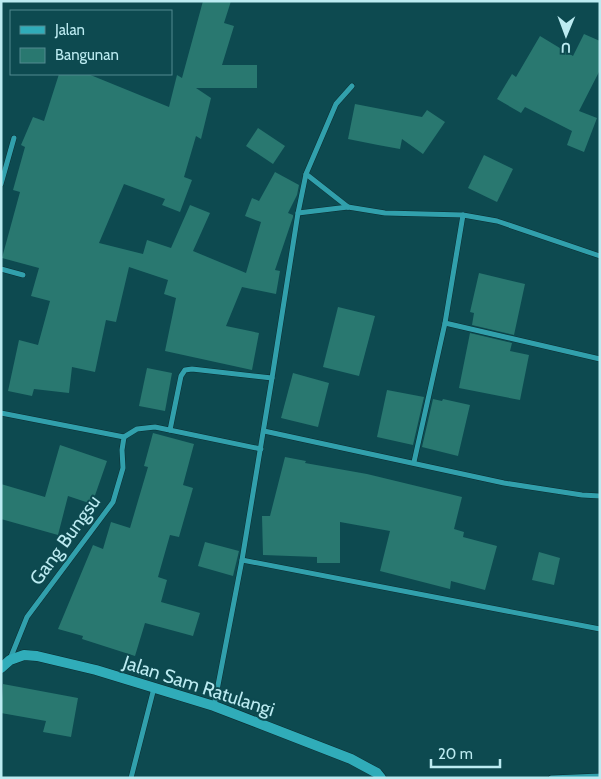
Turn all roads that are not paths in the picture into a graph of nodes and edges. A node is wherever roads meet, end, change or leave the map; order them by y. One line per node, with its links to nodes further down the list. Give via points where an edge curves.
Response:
1 (352, 86): 4 (street, via 336,104)
2 (14, 138): 3 (street)
3 (3, 171): 5 (street)
4 (306, 174): 6 (street); 7 (street)
5 (1, 184)
6 (348, 206): 7 (street); 8 (street, via 385,213)
7 (298, 213): 14 (street)
8 (463, 215): 9 (street, via 497,221); 12 (street)
9 (600, 256)
10 (1, 269): 11 (street)
11 (23, 275)
12 (445, 323): 13 (street); 20 (street)
13 (600, 358)
14 (272, 378): 16 (street, via 192,368 184,370); 17 (street)
15 (1, 413): 18 (street)
16 (170, 430): 18 (street, via 146,427); 19 (street)
17 (264, 431): 19 (street); 20 (street)
18 (124, 436): 24 (street, Gang Bungsu, via 124,468 113,502 27,617)
19 (261, 449): 22 (street)
20 (414, 462): 21 (street, via 504,483)
21 (600, 496)
22 (242, 560): 23 (street); 27 (street)
23 (600, 629)
24 (10, 660): 25 (street); 26 (street, Jalan Sam Ratulangi, via 24,655 37,656)
25 (1, 668)
26 (154, 687): 27 (street, Jalan Sam Ratulangi); 29 (street)
27 (214, 706): 30 (street, Jalan Sam Ratulangi, via 351,759)
28 (600, 776): 31 (street)
29 (131, 778)
30 (381, 778)
31 (551, 778)

